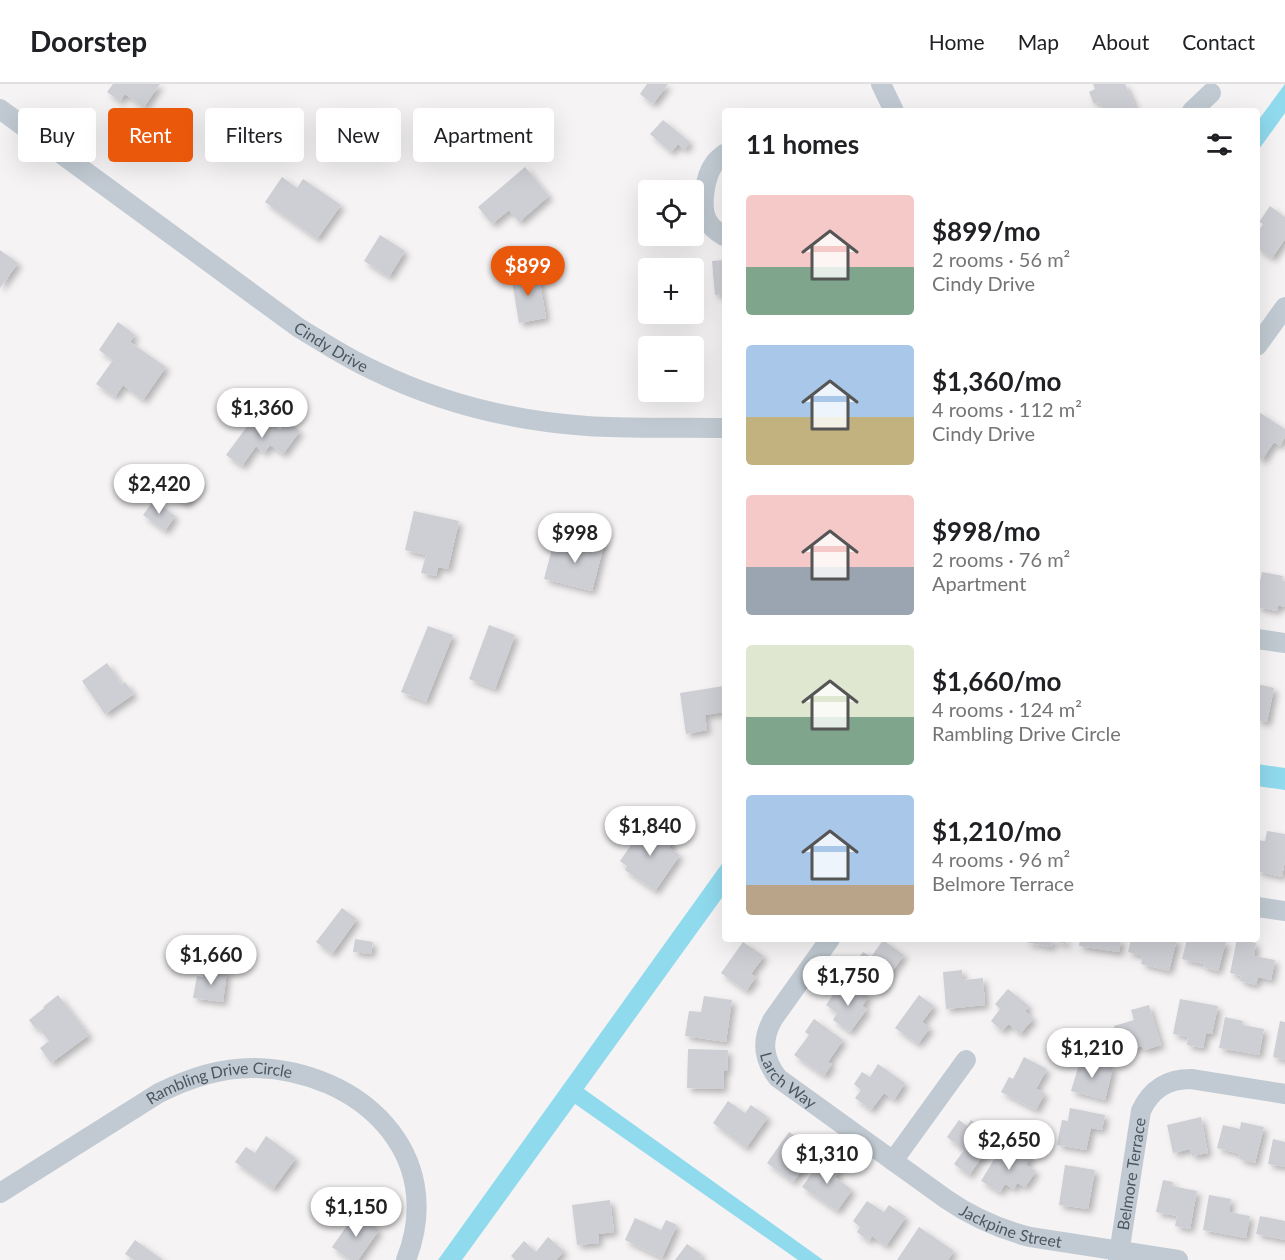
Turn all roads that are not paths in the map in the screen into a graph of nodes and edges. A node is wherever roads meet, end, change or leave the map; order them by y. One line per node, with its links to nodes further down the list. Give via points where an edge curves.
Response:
1 (881, 84): 3 (street)
2 (1211, 93): 4 (street)
3 (893, 108)
4 (1195, 108)
5 (0, 110): 10 (street, Cindy Drive, via 299,328 336,351 415,389 499,414 542,422 600,427)
6 (722, 156): 7 (street, via 710,172 704,201 706,219)
7 (722, 235)
8 (1285, 307): 9 (street)
9 (1260, 342)
10 (722, 428)
11 (1260, 640): 12 (street)
12 (1285, 644)
13 (1260, 907): 14 (street)
14 (1285, 911)
15 (828, 942): 18 (street, Larch Way, via 767,1029 766,1060 778,1078)
16 (966, 1060): 18 (street)
17 (1285, 1094): 20 (street, Belmore Terrace, via 1191,1079 1170,1081 1152,1092 1142,1111)
18 (893, 1161): 20 (street, Jackpine Street, via 981,1220 1010,1232)
19 (0, 1193): 21 (street, Rambling Drive Circle, via 159,1093 193,1077 252,1068 280,1070 339,1089 361,1102 396,1139 415,1184 417,1215)
20 (1118, 1255): 22 (street, Jackpine Street)
21 (406, 1260)
22 (1178, 1260)

